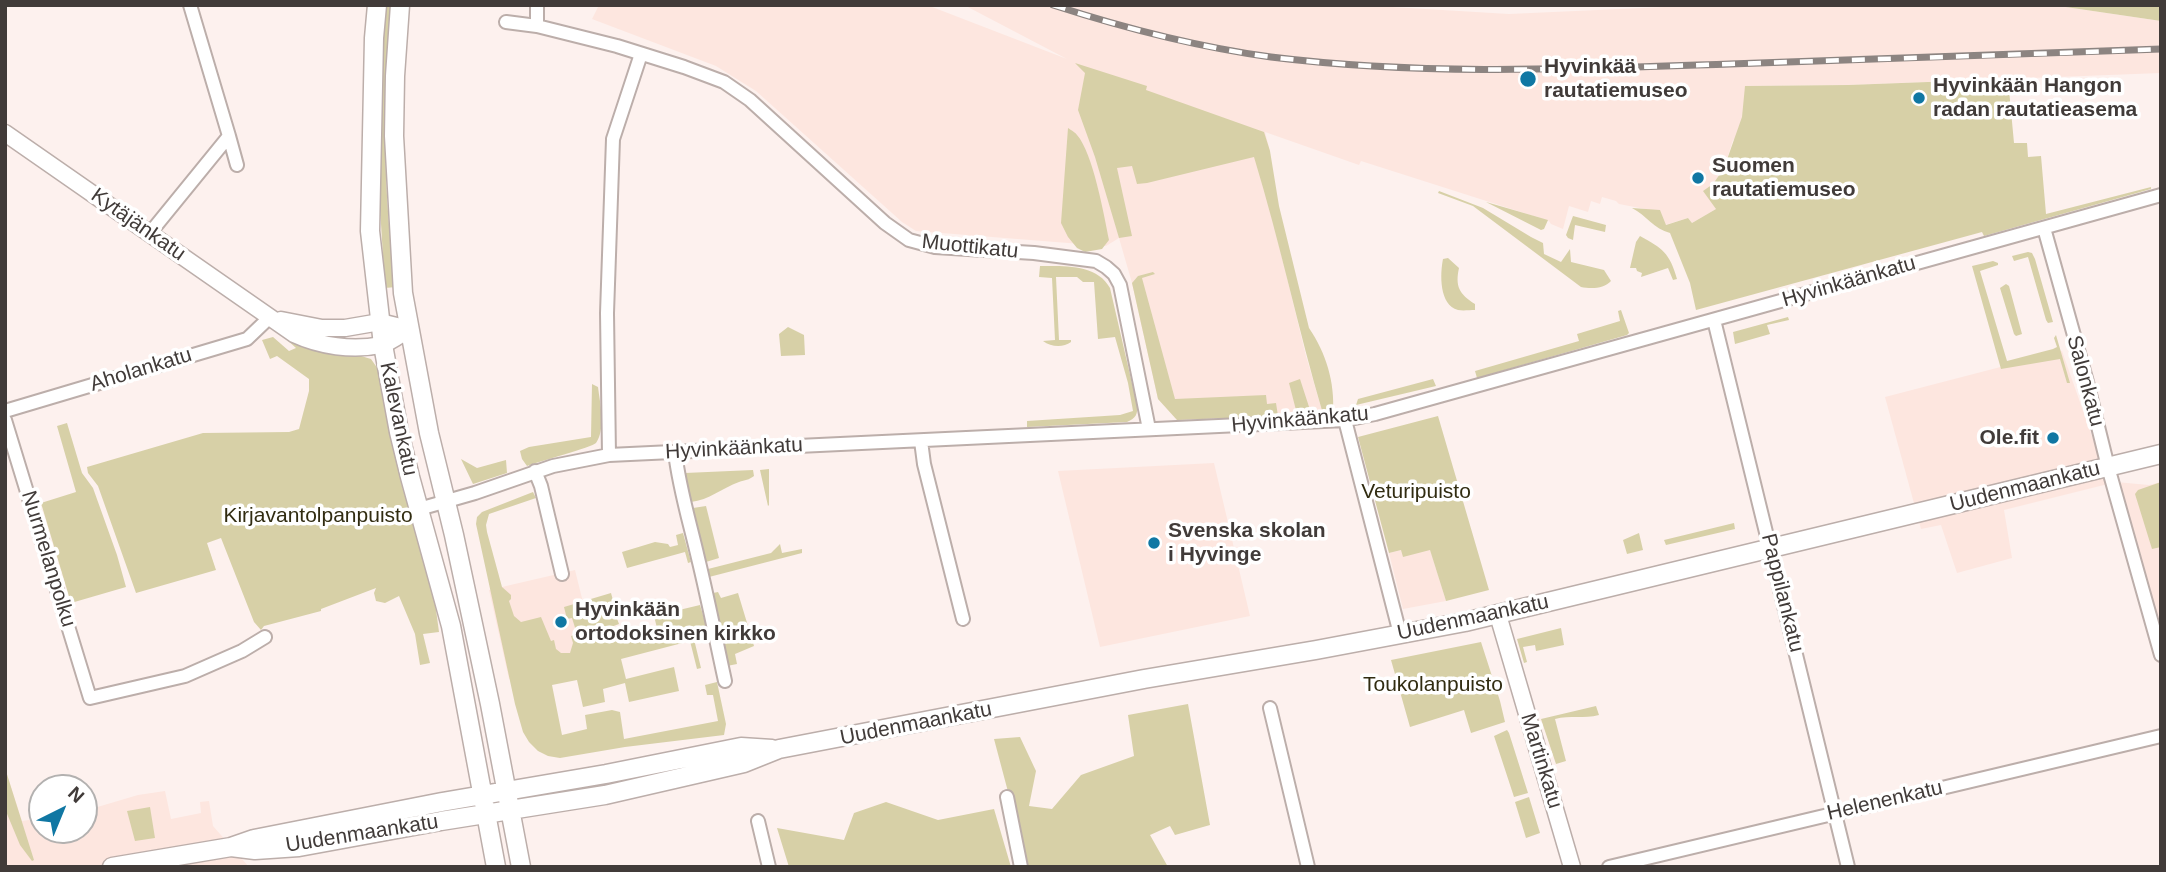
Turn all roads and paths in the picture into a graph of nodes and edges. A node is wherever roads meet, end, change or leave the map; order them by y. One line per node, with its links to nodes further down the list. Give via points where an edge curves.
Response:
1 (190, 5): 9 (street)
2 (377, 5): 16 (main road, Kalevankatu, via 370,232)
3 (400, 5): 17 (main road, Kalevankatu, via 394,136)
4 (537, 5): 6 (street)
5 (506, 22): 6 (street, Muottikatu)
6 (537, 26): 7 (street, Muottikatu)
7 (641, 54): 22 (street, Muottikatu, via 724,82 750,100 884,223 909,240 935,247 1096,261 1106,267 1120,285); 25 (street, via 613,139 607,313)
8 (5, 133): 13 (street, Kytäjänkatu)
9 (229, 136): 10 (street); 13 (street)
10 (237, 165)
11 (2161, 195): 12 (street, Hyvinkäänkatu)
12 (2044, 228): 15 (street, Hyvinkäänkatu); 27 (street, Salonkatu)
13 (150, 233): 14 (street, Kytäjänkatu)
14 (270, 317): 16 (street, Kytäjänkatu, via 322,328); 18 (street, Kytäjänkatu, via 294,334 322,344 344,348); 19 (street, Aholankatu, via 247,339)
15 (1714, 320): 21 (street, Hyvinkäänkatu); 31 (street, Pappilankatu)
16 (380, 323): 17 (street, Kytäjänkatu); 18 (main road, Kalevankatu)
17 (409, 328): 18 (street, Kytäjänkatu); 29 (main road, Kalevankatu)
18 (383, 345): 30 (main road, Kalevankatu)
19 (5, 411)
20 (5, 420): 36 (street, Nurmelanpolku, via 90,698 184,676)
21 (1345, 420): 22 (street, Hyvinkäänkatu); 35 (street)
22 (1149, 429): 23 (street, Hyvinkäänkatu)
23 (921, 441): 24 (street, Hyvinkäänkatu); 34 (street)
24 (675, 452): 25 (street, Hyvinkäänkatu); 38 (street)
25 (609, 454): 28 (street, Hyvinkäänkatu)
26 (2161, 454): 27 (main road, Uudenmaankatu)
27 (2108, 467): 31 (main road, Uudenmaankatu); 37 (street, Salonkatu)
28 (535, 471): 29 (street, Hyvinkäänkatu); 32 (street)
29 (446, 501): 30 (street, Hyvinkäänkatu); 42 (main road, Kalevankatu)
30 (419, 509): 43 (main road, Kalevankatu, via 450,626)
31 (1770, 549): 33 (main road, Uudenmaankatu); 46 (street, Pappilankatu)
32 (562, 574)
33 (1497, 615): 35 (main road, Uudenmaankatu); 56 (street, Martinkatu)
34 (963, 619)
35 (1400, 634): 41 (main road, Uudenmaankatu)
36 (265, 637)
37 (2161, 655)
38 (724, 681)
39 (1270, 708): 55 (street)
40 (2161, 736): 46 (street, Helenenkatu)
41 (779, 749): 42 (main road, Uudenmaankatu, via 741,747); 45 (main road, Uudenmaankatu, via 744,763 605,795)
42 (508, 792): 43 (main road, Uudenmaankatu); 45 (main road, Kalevankatu)
43 (482, 796): 47 (main road, Kalevankatu); 49 (main road, Uudenmaankatu, via 254,839)
44 (1007, 797): 54 (street)
45 (511, 810): 47 (main road, Uudenmaankatu); 52 (main road, Kalevankatu)
46 (1836, 813): 57 (street, Helenenkatu); 58 (street, Pappilankatu)
47 (485, 814): 49 (main road, Uudenmaankatu, via 299,847); 51 (main road, Kalevankatu)
48 (758, 821): 53 (street)
49 (231, 848): 50 (main road, Uudenmaankatu)
50 (112, 867)
51 (496, 867)
52 (521, 867)
53 (769, 867)
54 (1021, 867)
55 (1308, 867)
56 (1572, 867)
57 (1609, 867)
58 (1848, 867)

